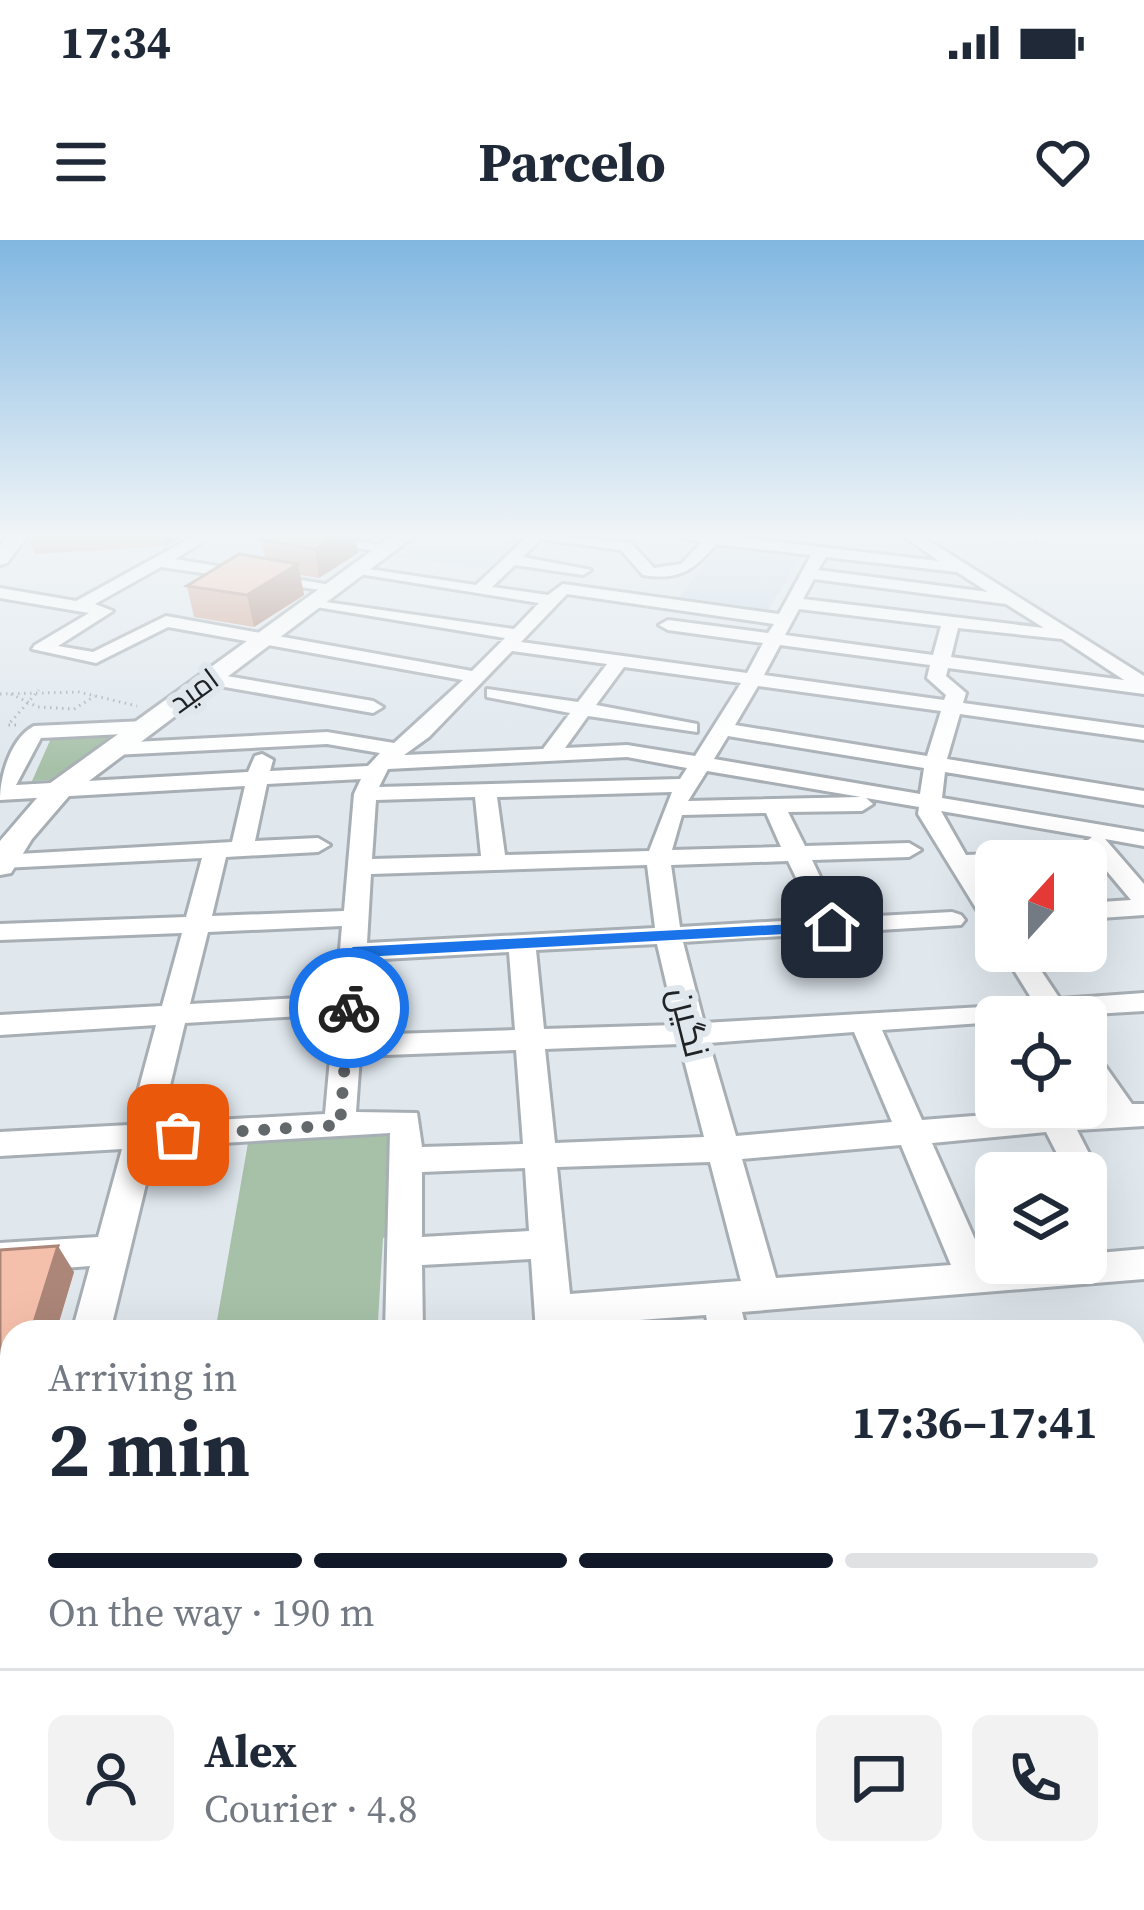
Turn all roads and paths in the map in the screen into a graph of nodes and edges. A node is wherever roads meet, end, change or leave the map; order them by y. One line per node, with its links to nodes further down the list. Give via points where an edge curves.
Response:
1 (103, 612): 14 (street, via 41,649 96,658)
2 (111, 612): 14 (street)
3 (180, 612): 14 (street)
4 (302, 612): 20 (main road, امید)
5 (323, 612): 24 (street)
6 (539, 612): 21 (street)
7 (585, 612): 13 (street)
8 (693, 612): 15 (street)
9 (789, 612): 15 (street, نگین)
10 (842, 612): 15 (street)
11 (870, 612): 16 (street)
12 (1031, 612): 19 (street)
13 (590, 614)
14 (166, 621): 20 (street)
15 (784, 621): 17 (street); 23 (street); 29 (street, نگین)
16 (951, 622): 18 (street); 23 (street)
17 (659, 623)
18 (1010, 629): 19 (street); 25 (street)
19 (1070, 636): 30 (street)
20 (264, 639): 24 (street); 27 (main road, امید)
21 (512, 640): 22 (street); 24 (street); 26 (street)
22 (618, 662): 29 (street); 36 (street)
23 (940, 662): 25 (street); 37 (street, via 937,681 956,690)
24 (405, 665): 26 (street); 27 (street); 43 (street)
25 (1004, 670): 28 (street)
26 (476, 677): 49 (street)
27 (209, 679): 44 (main road, امید, via 145,727)
28 (1070, 679): 30 (street); 39 (street)
29 (751, 682): 37 (street); 41 (street, نگین)
30 (1144, 686)
31 (8, 692): 33 (path); 34 (path); 35 (path, via 27,704)
32 (494, 693): 36 (street)
33 (0, 694)
34 (97, 695): 35 (path); 44 (path, via 138,706)
35 (74, 709): 38 (path)
36 (583, 709): 40 (street); 47 (street)
37 (951, 709): 39 (street); 48 (street)
38 (61, 716)
39 (1067, 724): 42 (street)
40 (690, 728)
41 (723, 729): 46 (street); 51 (street, نگین)
42 (1144, 734)
43 (327, 738): 45 (street); 49 (street)
44 (105, 739): 45 (street); 54 (main road, امید); 56 (street, via 34,732)
45 (266, 742): 50 (street)
46 (849, 749): 48 (street); 52 (street)
47 (549, 755): 49 (street); 51 (street, via 627,751)
48 (935, 763): 53 (street); 58 (street)
49 (379, 770): 50 (street); 55 (street); 73 (street)
50 (258, 778): 54 (street); 64 (street)
51 (687, 785): 52 (street); 55 (street); 59 (street); 68 (street, نگین)
52 (838, 786): 58 (street)
53 (1088, 788): 57 (street); 60 (street)
54 (59, 790): 56 (street); 72 (main road, امید)
55 (485, 791): 69 (street)
56 (1, 793)
57 (1144, 798)
58 (928, 801): 59 (street); 60 (street); 71 (street)
59 (774, 807): 66 (street)
60 (1083, 828): 61 (street); 62 (street)
61 (1144, 839)
62 (1093, 840)
63 (318, 845): 64 (street)
64 (229, 850): 72 (street); 79 (street)
65 (909, 850): 66 (street)
66 (796, 854): 68 (street); 80 (street)
67 (1107, 857): 75 (street)
68 (658, 860): 69 (street); 82 (street, نگین)
69 (494, 861): 73 (street)
70 (975, 861): 71 (street)
71 (959, 862): 74 (street)
72 (1, 864)
73 (359, 867): 77 (street)
74 (975, 887)
75 (1144, 904): 76 (street)
76 (1107, 908)
77 (356, 918): 79 (street); 84 (street)
78 (952, 920): 80 (street)
79 (196, 925): 81 (street); 89 (street)
80 (832, 927): 82 (street)
81 (0, 932)
82 (669, 937): 83 (street); 92 (street, نگین)
83 (522, 944): 84 (street); 93 (street)
84 (353, 952): 86 (street)
85 (1144, 1003): 87 (street)
86 (350, 1004): 89 (street); 94 (street)
87 (1107, 1007)
88 (975, 1014): 90 (street)
89 (171, 1015): 91 (street); 100 (street)
90 (864, 1022): 92 (street); 99 (street)
91 (0, 1025)
92 (692, 1034): 93 (street); 102 (street, نگین)
93 (530, 1040): 94 (street); 103 (street)
94 (346, 1046): 97 (street)
95 (1107, 1084): 96 (street)
96 (1134, 1115)
97 (340, 1125): 100 (street); 104 (street, via 406,1121)
98 (975, 1127): 99 (street)
99 (912, 1132): 102 (street); 110 (street)
100 (138, 1137): 101 (street); 106 (street)
101 (0, 1144)
102 (723, 1149): 103 (street); 111 (street, نگین)
103 (540, 1156): 104 (street); 105 (street)
104 (406, 1160): 107 (street)
105 (547, 1244): 107 (street); 115 (street)
106 (112, 1250): 108 (street); 113 (street)
107 (405, 1252): 114 (street)
108 (0, 1258)
109 (1144, 1264): 110 (street)
110 (974, 1277): 111 (street)
111 (764, 1295): 112 (street)
112 (724, 1316): 116 (street)
113 (94, 1320)
114 (404, 1320)
115 (554, 1320)
116 (588, 1320)

